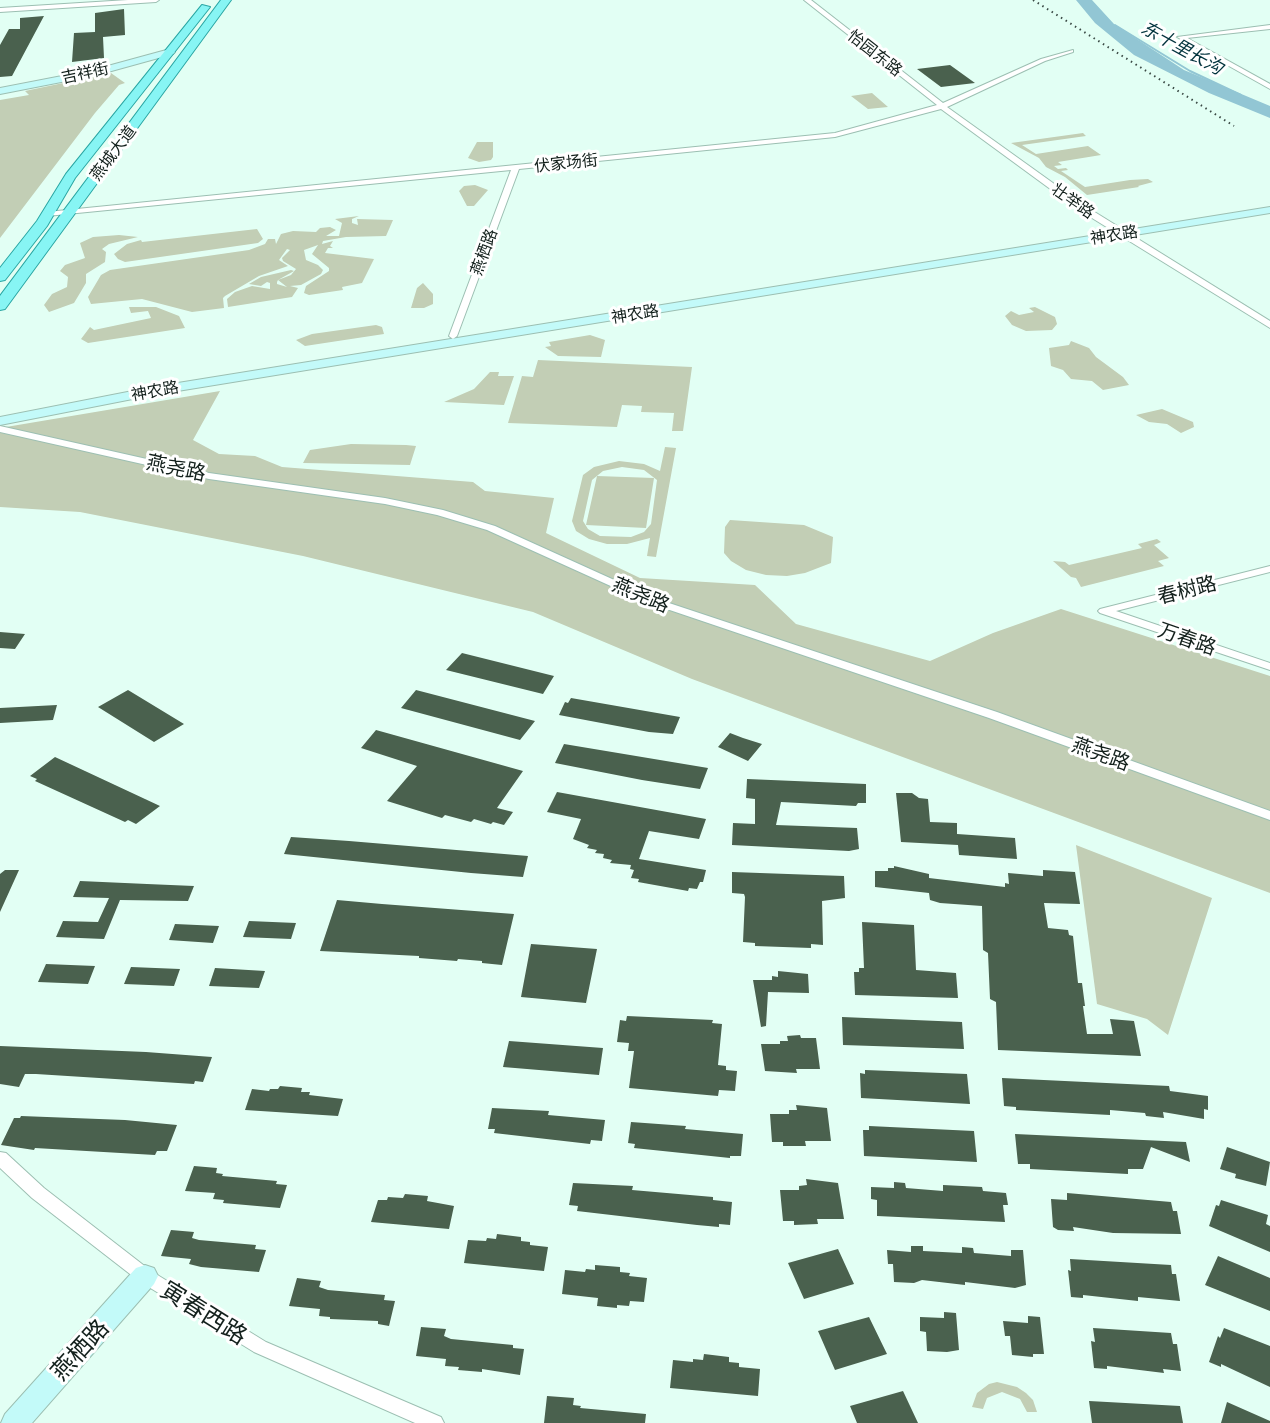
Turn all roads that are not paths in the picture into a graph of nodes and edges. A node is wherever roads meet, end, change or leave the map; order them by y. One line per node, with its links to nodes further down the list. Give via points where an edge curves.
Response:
1 (156, 0): 5 (street)
2 (210, 0): 9 (main road, 燕城大道)
3 (226, 0): 18 (main road, 燕城大道)
4 (807, 0): 13 (street, 怡园东路)
5 (0, 10)
6 (1270, 27): 7 (street)
7 (1190, 36): 10 (street); 11 (street, via 1180,37)
8 (1071, 51): 13 (street, 伏家场街)
9 (170, 52): 12 (street, 吉祥街, via 94,73); 17 (main road, 燕城大道, via 70,177)
10 (1270, 79)
11 (1270, 87)
12 (0, 91)
13 (943, 106): 14 (street, 伏家场街, via 835,135); 19 (street, 壮举路)
14 (515, 169): 18 (street, 伏家场街); 23 (street, 燕栖路)
15 (1270, 202): 19 (street, 神农路)
16 (1270, 210): 19 (street, 神农路)
17 (47, 214): 18 (street, 伏家场街); 20 (main road, 燕城大道)
18 (68, 214): 21 (main road, 燕城大道)
19 (1118, 231): 22 (street, 壮举路); 23 (street, 神农路); 25 (street, 神农路, via 455,344 153,391)
20 (0, 277)
21 (0, 306)
22 (1270, 325)
23 (453, 336): 24 (street, 神农路, via 190,376)
24 (0, 411)
25 (0, 421)
26 (0, 429): 30 (street, 燕尧路, via 209,476 439,512 501,532 650,600 993,715)
27 (1270, 569): 28 (street, 春树路)
28 (1104, 612): 29 (street, 万春路)
29 (1270, 667)
30 (1270, 816)
31 (0, 1158): 32 (street, 寅春西路, via 38,1193)
32 (145, 1276): 33 (street, 燕栖路); 34 (street, 寅春西路, via 260,1347)
33 (15, 1423)
34 (435, 1423)

